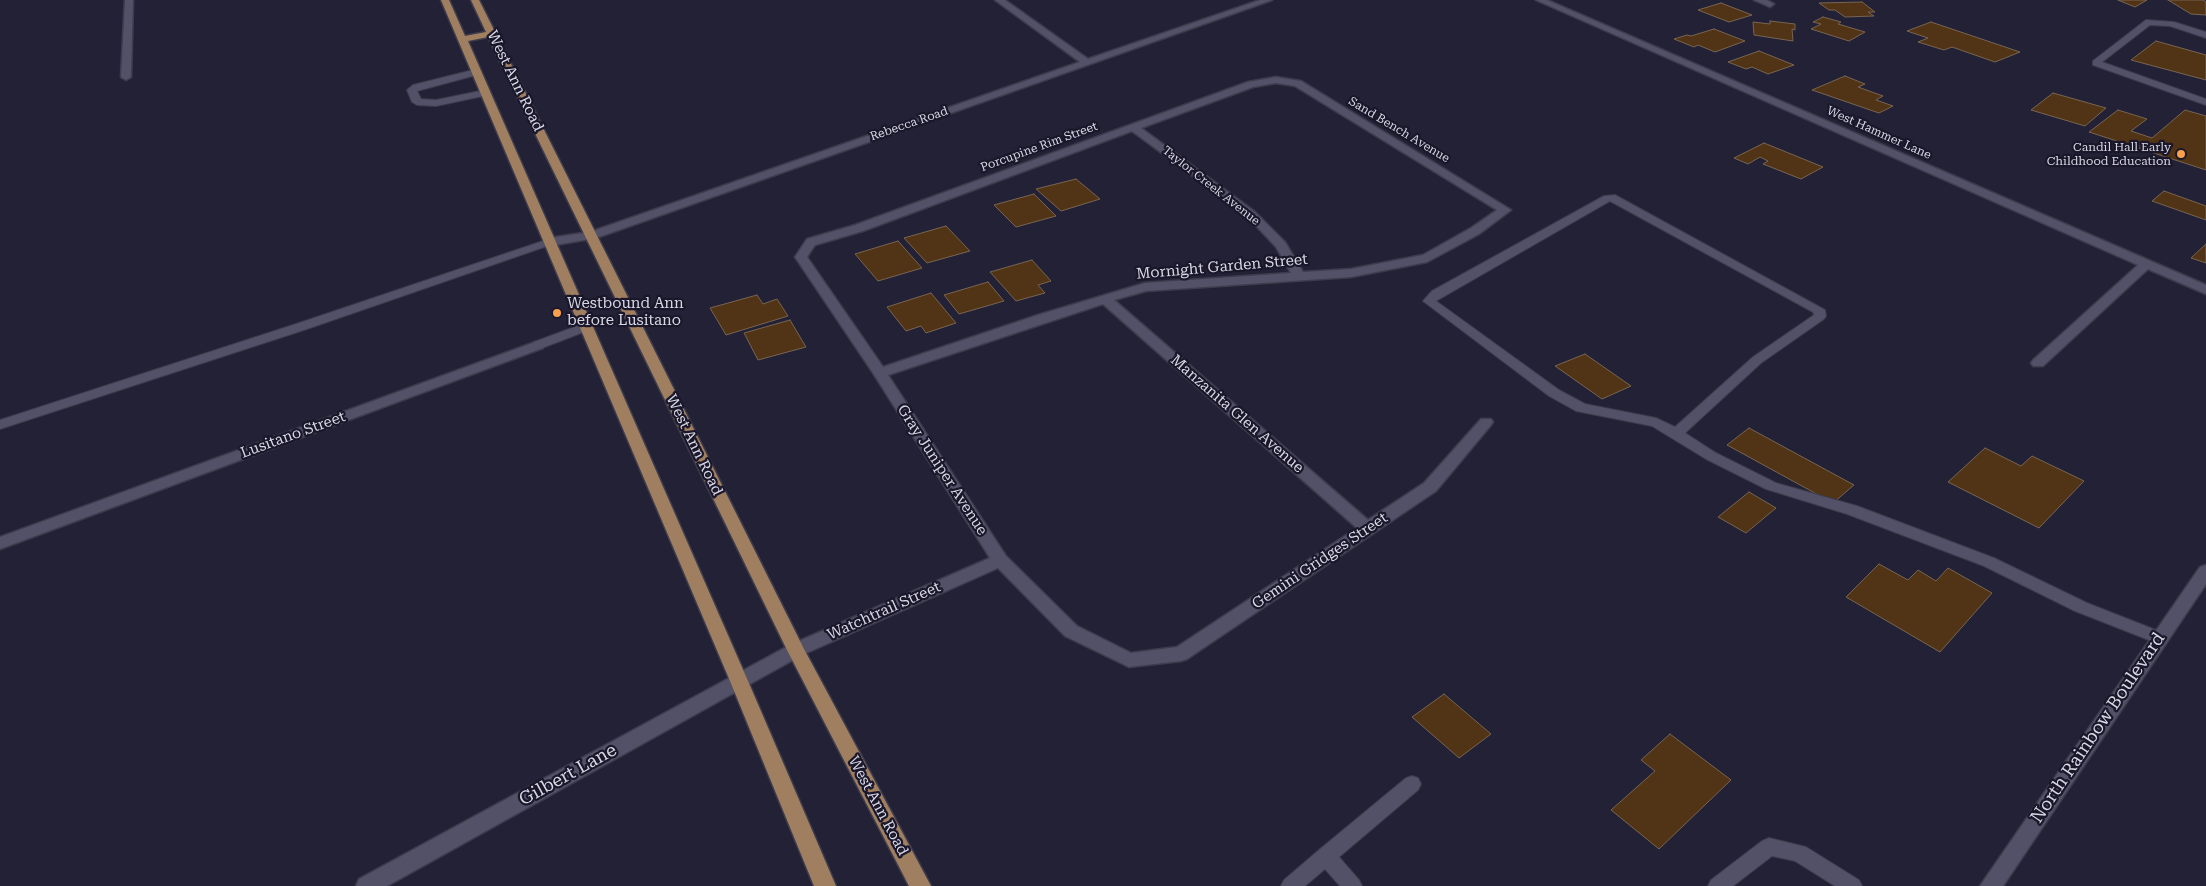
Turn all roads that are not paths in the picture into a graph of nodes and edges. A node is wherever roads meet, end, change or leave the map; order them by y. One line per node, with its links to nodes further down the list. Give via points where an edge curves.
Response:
1 (129, 0): 14 (street)
2 (445, 0): 11 (main road, West Ann Road)
3 (474, 0): 9 (main road, West Ann Road)
4 (999, 0): 12 (street)
5 (1268, 0): 12 (street, Rebecca Road)
6 (1540, 0): 23 (street, West Hammer Lane)
7 (1758, 0): 8 (street)
8 (1770, 4)
9 (492, 33): 11 (main road); 20 (main road, West Ann Road)
10 (2206, 35): 17 (lane, via 2171,24 2149,22 2096,63)
11 (462, 40): 13 (main road, West Ann Road)
12 (1086, 62): 20 (street, Rebecca Road)
13 (477, 72): 16 (main road, West Ann Road); 16 (lane, via 416,87 412,90 416,102 436,104)
14 (126, 77)
15 (1276, 80): 18 (street, Porcupine Rim Street, via 1251,84); 19 (street, Sand Bench Avenue, via 1298,83)
16 (485, 93): 21 (main road, West Ann Road)
17 (2204, 99)
18 (1133, 127): 22 (street, Porcupine Rim Street, via 859,228); 24 (street, Taylor Creek Avenue, via 1251,214 1281,245)
19 (1504, 210): 24 (street, Mornight Garden Street, via 1427,258 1351,273)
20 (592, 235): 21 (street, Rebecca Road); 39 (main road, West Ann Road)
21 (549, 242): 27 (main road, West Ann Road); 32 (lane)
22 (811, 242): 30 (street, Gray Juniper Avenue, via 801,257)
23 (2146, 264): 25 (street, West Hammer Lane); 29 (street)
24 (1299, 276): 26 (street, Mornight Garden Street, via 1146,287)
25 (2206, 290)
26 (1106, 299): 30 (street, Mornight Garden Street); 34 (street, Manzanita Glen Avenue)
27 (586, 327): 28 (lane, Lusitano Street); 42 (main road, West Ann Road)
28 (538, 345): 35 (street, Lusitano Street)
29 (2038, 363)
30 (880, 373): 36 (street, Gray Juniper Avenue)
31 (1486, 422): 34 (street, Gemini Gridges Street, via 1430,487)
32 (0, 424)
33 (1676, 434): 33 (lane, via 1656,422 1581,408 1554,393 1429,301 1436,294 1608,198 1614,198 1819,310 1820,316 1757,360); 38 (lane, via 1771,486 1852,510 1990,562 2081,607)
34 (1368, 529): 40 (street, Gemini Gridges Street, via 1181,654)
35 (0, 543)
36 (1000, 560): 39 (street, Watchtrail Street); 40 (street, Gray Juniper Avenue, via 1071,631)
37 (2206, 571): 38 (street, North Rainbow Boulevard)
38 (2160, 638): 52 (street, North Rainbow Boulevard)
39 (796, 650): 41 (street, Watchtrail Street); 47 (main road, West Ann Road)
40 (1129, 660)
41 (769, 664): 42 (street, Gilbert Lane)
42 (739, 681): 45 (street, Gilbert Lane); 46 (main road, West Ann Road)
43 (1412, 784): 44 (lane)
44 (1326, 856): 48 (lane); 49 (lane)
45 (367, 886)
46 (825, 886)
47 (920, 886)
48 (1291, 886)
49 (1352, 886)
50 (1718, 886): 51 (lane, via 1769,847 1799,854)
51 (1852, 886)
52 (1991, 886)

